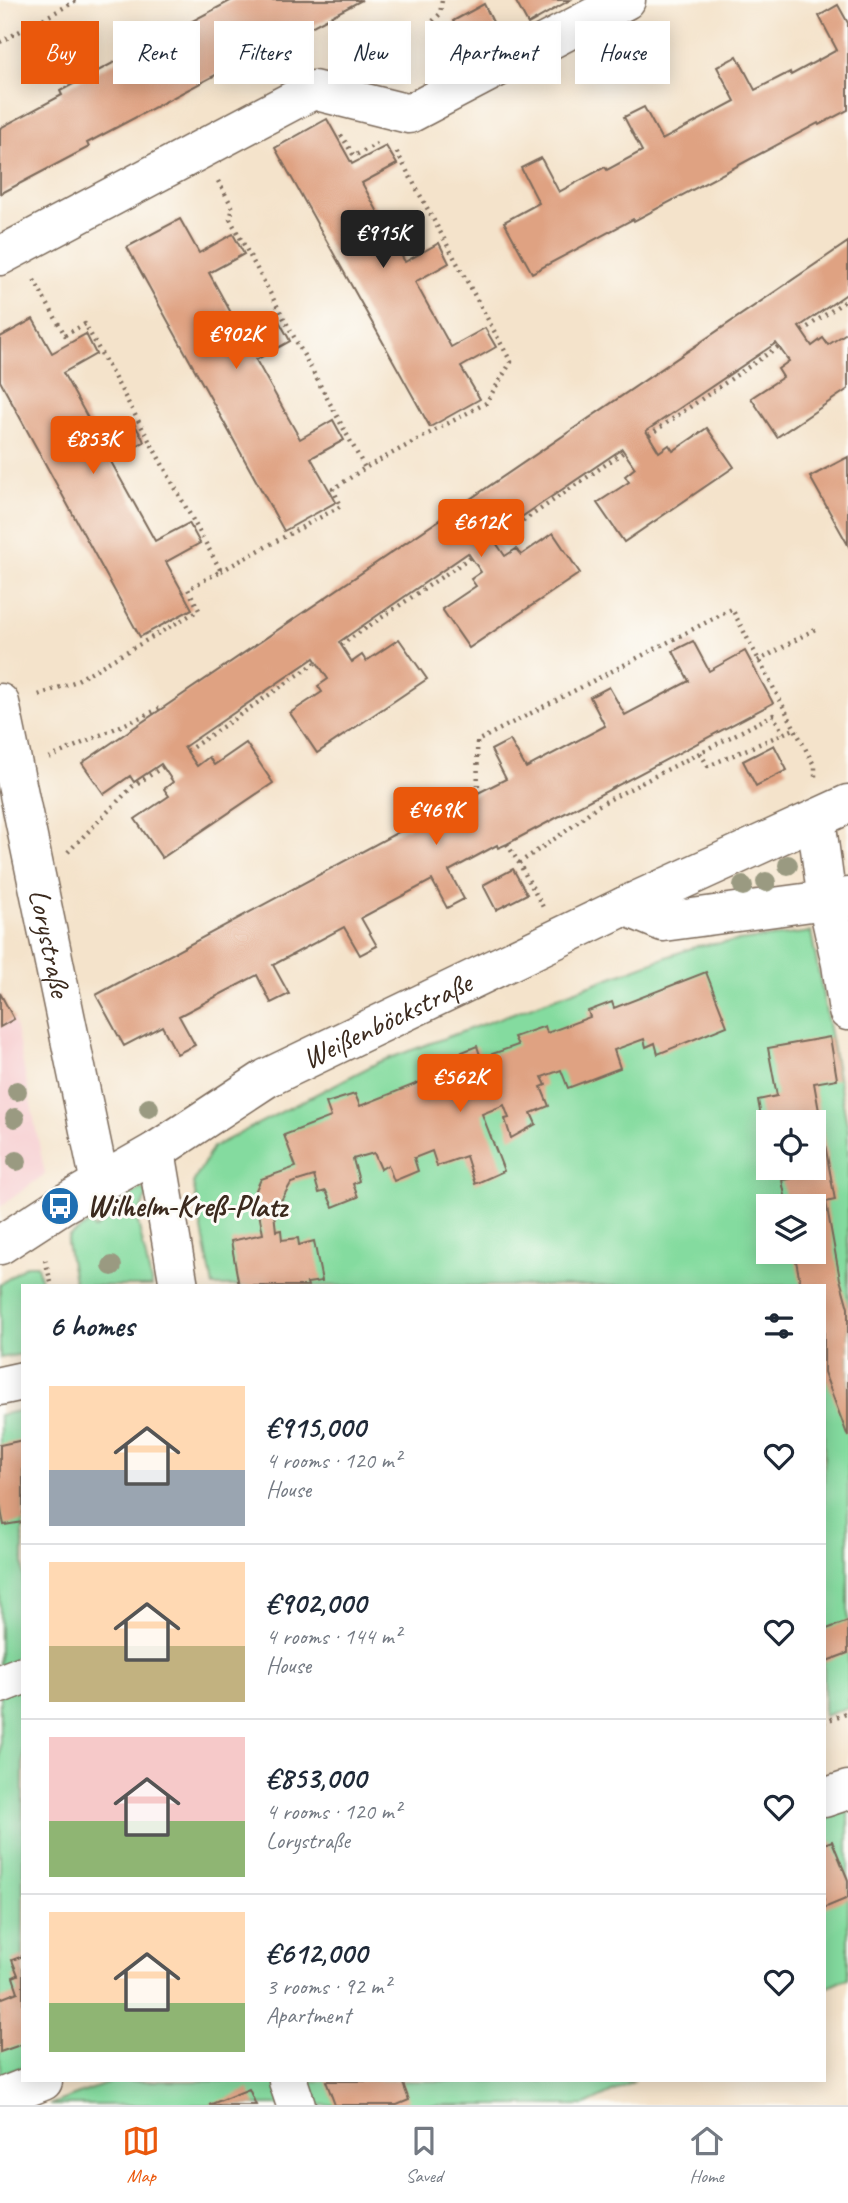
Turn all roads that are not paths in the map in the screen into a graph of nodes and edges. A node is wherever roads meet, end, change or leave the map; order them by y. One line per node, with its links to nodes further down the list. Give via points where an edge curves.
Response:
1 (626, 0): 2 (street, via 409,114 313,90)
2 (8, 252)
3 (17, 699): 9 (street, Lorystraße, via 15,774)
4 (832, 811): 5 (street); 6 (street, Weißenböckstraße)
5 (838, 899): 6 (street, via 663,922); 7 (street)
6 (625, 906): 8 (street, Weißenböckstraße, via 267,1078)
7 (848, 1011)
8 (156, 1151): 9 (street); 11 (street)
9 (100, 1183): 10 (street)
10 (0, 1245)
11 (179, 1284)
12 (21, 1381): 13 (street)
13 (0, 1386)
14 (21, 1676): 15 (street)
15 (0, 1684)
16 (848, 1790): 17 (street)
17 (826, 1797)
18 (40, 2082): 20 (street)
19 (288, 2082): 21 (street)
20 (0, 2098)
21 (296, 2105)

